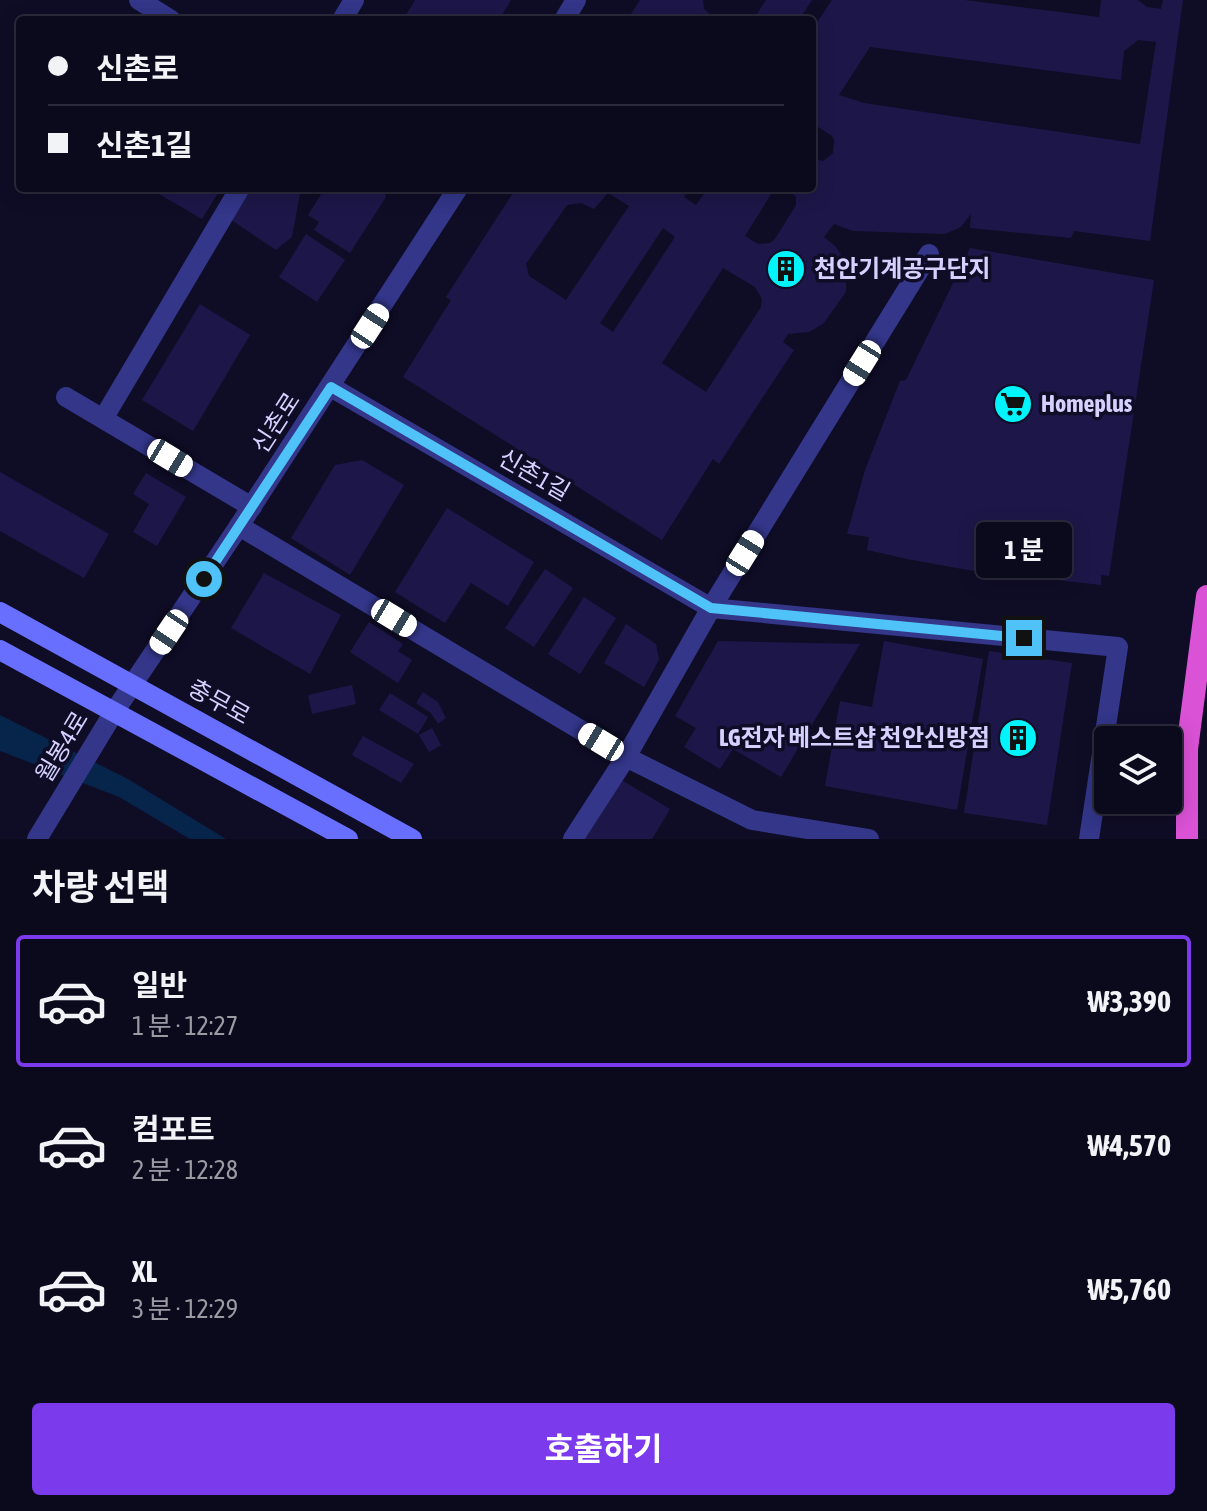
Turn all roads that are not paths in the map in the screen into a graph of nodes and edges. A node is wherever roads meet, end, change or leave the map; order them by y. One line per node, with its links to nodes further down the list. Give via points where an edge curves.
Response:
1 (139, 0): 2 (street)
2 (165, 16)
3 (238, 192): 8 (street)
4 (455, 192): 6 (street, 신촌로)
5 (929, 254): 12 (street)
6 (331, 387): 9 (street, 신촌로); 12 (street, 신촌1길)
7 (66, 397): 8 (street)
8 (103, 419): 9 (street)
9 (252, 507): 10 (street, 신촌로)
10 (239, 526): 15 (street, 신촌로); 18 (street)
11 (1207, 596): 17 (highway)
12 (711, 608): 18 (street); 26 (street, 신촌1길, via 1118,647)
13 (0, 612): 15 (main road, 충무로)
14 (0, 650): 16 (main road)
15 (134, 684): 16 (street, 월봉4로); 23 (main road, 충무로)
16 (114, 712): 19 (main road); 20 (street, 월봉4로)
17 (1187, 749): 27 (highway); 28 (highway)
18 (626, 757): 24 (street); 25 (street, via 752,820)
19 (308, 818): 21 (street); 22 (main road)
20 (37, 839)
21 (333, 839)
22 (348, 839)
23 (412, 839)
24 (573, 839)
25 (869, 839)
26 (1089, 839)
27 (1172, 839)
28 (1187, 839)

